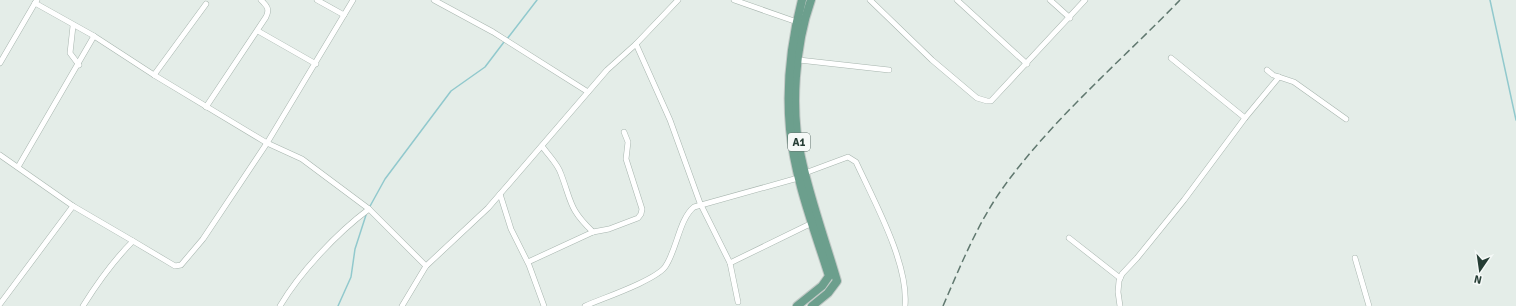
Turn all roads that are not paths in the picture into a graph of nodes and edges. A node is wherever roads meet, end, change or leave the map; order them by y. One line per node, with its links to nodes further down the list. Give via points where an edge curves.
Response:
1 (261, 0): 19 (street, via 269,11)
2 (317, 0): 15 (street)
3 (353, 0): 15 (street)
4 (434, 0): 32 (street, via 493,32)
5 (678, 0): 21 (street)
6 (734, 0): 17 (street)
7 (802, 0): 17 (main road, A1)
8 (811, 0): 23 (main road, A1)
9 (870, 0): 26 (street, via 932,60 977,98 991,101)
10 (957, 0): 26 (street)
11 (1050, 0): 16 (street)
12 (1085, 0): 16 (street)
13 (36, 2): 18 (street); 24 (street)
14 (206, 4): 30 (street)
15 (344, 15): 25 (street)
16 (1070, 18): 26 (street)
17 (797, 22): 41 (main road, A1, via 791,56 788,108 790,130)
18 (73, 26): 20 (street); 27 (street, via 70,53)
19 (258, 31): 25 (street); 33 (street)
20 (94, 36): 27 (street); 30 (street)
21 (636, 44): 32 (street, via 607,70); 43 (street, via 670,120)
22 (1171, 58): 34 (street)
23 (799, 60): 28 (street); 41 (main road, A1, via 796,127)
24 (0, 63)
25 (316, 64): 37 (street)
26 (1027, 64)
27 (79, 65): 40 (street)
28 (888, 70)
29 (1267, 70): 31 (street)
30 (154, 75): 33 (street)
31 (1279, 77): 34 (street); 35 (street, via 1294,82)
32 (588, 92): 38 (street)
33 (206, 107): 37 (street)
34 (1245, 118): 54 (street, via 1184,200)
35 (1346, 119)
36 (624, 132): 47 (street, via 628,142 626,159 642,209 641,214 638,218 609,229)
37 (267, 144): 45 (street, via 302,159); 49 (street, via 203,239 182,265 175,266)
38 (542, 146): 42 (street); 47 (street, via 562,174 567,196 575,214)
39 (0, 155): 40 (street)
40 (18, 167): 44 (street)
41 (802, 175): 43 (street); 46 (main road, A1); 63 (main road, A1, via 837,281 828,293); 64 (street, via 848,157 853,158 901,269)
42 (500, 194): 51 (street, via 511,229); 53 (street)
43 (700, 203): 52 (street); 61 (street, via 690,210 670,258 659,273)
44 (73, 206): 49 (street); 56 (street)
45 (369, 209): 53 (street); 58 (street, via 354,220 315,259)
46 (812, 224): 52 (street); 62 (main road, A1, via 830,276 822,286)
47 (593, 232): 51 (street)
48 (1069, 238): 54 (street)
49 (133, 241): 57 (street, via 103,274)
50 (1355, 258): 66 (street)
51 (528, 262): 60 (street)
52 (730, 264): 55 (street)
53 (426, 266): 59 (street)
54 (1120, 278): 65 (street)
55 (738, 302)
56 (0, 304)
57 (83, 306)
58 (280, 306)
59 (402, 306)
60 (544, 306)
61 (585, 306)
62 (797, 306)
63 (812, 306)
64 (905, 306)
65 (1120, 306)
66 (1369, 306)

